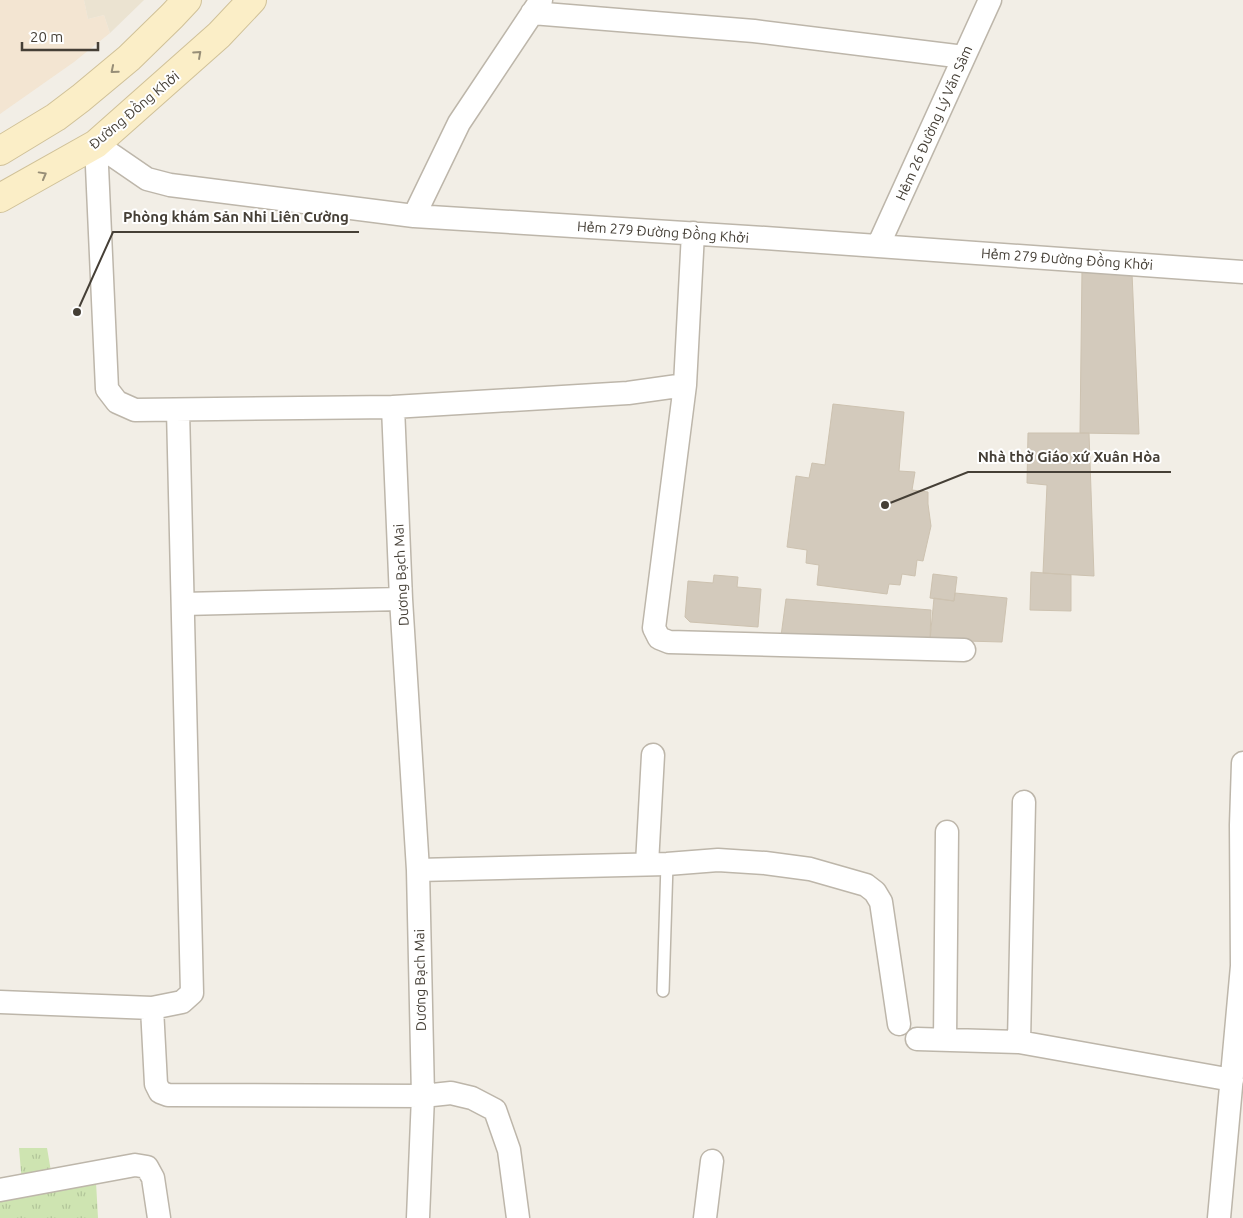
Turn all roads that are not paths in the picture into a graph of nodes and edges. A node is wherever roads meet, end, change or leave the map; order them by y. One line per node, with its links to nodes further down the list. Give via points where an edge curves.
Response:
1 (187, 0): 7 (main road, one-way to 7, via 129,58 81,98)
2 (252, 0): 6 (main road, Đường Đồng Khởi, one-way to 2, via 219,36)
3 (990, 0): 5 (street, Hẻm 26 Đường Lý Văn Sâm)
4 (537, 6): 5 (street); 9 (street, via 459,123)
5 (964, 57): 11 (street, Hẻm 26 Đường Lý Văn Sâm)
6 (96, 144): 8 (main road, Đường Đồng Khởi, one-way to 6); 9 (street, Hẻm 279 Đường Đồng Khởi, via 147,178 170,185); 15 (street, via 107,389 117,402 135,410)
7 (0, 151)
8 (0, 198)
9 (414, 216): 10 (street, Hẻm 279 Đường Đồng Khởi)
10 (693, 233): 11 (street, Hẻm 279 Đường Đồng Khởi); 13 (street)
11 (878, 246): 12 (street, Hẻm 279 Đường Đồng Khởi)
12 (1243, 272)
13 (685, 386): 14 (street, via 628,393); 18 (street, via 654,628 659,638 669,642)
14 (393, 407): 15 (street); 16 (street, Dương Bạch Mai)
15 (178, 410): 17 (street)
16 (401, 599): 17 (street); 25 (street, Dương Bạch Mai)
17 (183, 604): 28 (street, via 192,993 182,1002)
18 (964, 650)
19 (653, 755): 24 (street)
20 (1243, 763): 22 (street)
21 (1024, 802): 32 (street)
22 (1242, 825): 33 (street, via 1242,966)
23 (947, 832): 31 (street)
24 (658, 864): 25 (street); 26 (lane); 29 (street, via 718,860 764,863 810,870 866,885 881,902)
25 (418, 870): 34 (street, Dương Bạch Mai)
26 (663, 991)
27 (0, 1002): 28 (street)
28 (152, 1008): 34 (street, via 156,1084 160,1092 168,1095)
29 (899, 1024)
30 (917, 1039): 31 (street)
31 (945, 1040): 32 (street)
32 (1019, 1042): 33 (street)
33 (1236, 1072): 41 (street)
34 (423, 1096): 38 (street, Dương Bạch Mai); 39 (street, via 451,1093 472,1098 495,1110 510,1150)
35 (712, 1161): 40 (street)
36 (0, 1190): 37 (street, via 135,1165 147,1167 153,1178)
37 (159, 1218)
38 (418, 1218)
39 (518, 1218)
40 (705, 1218)
41 (1219, 1218)

